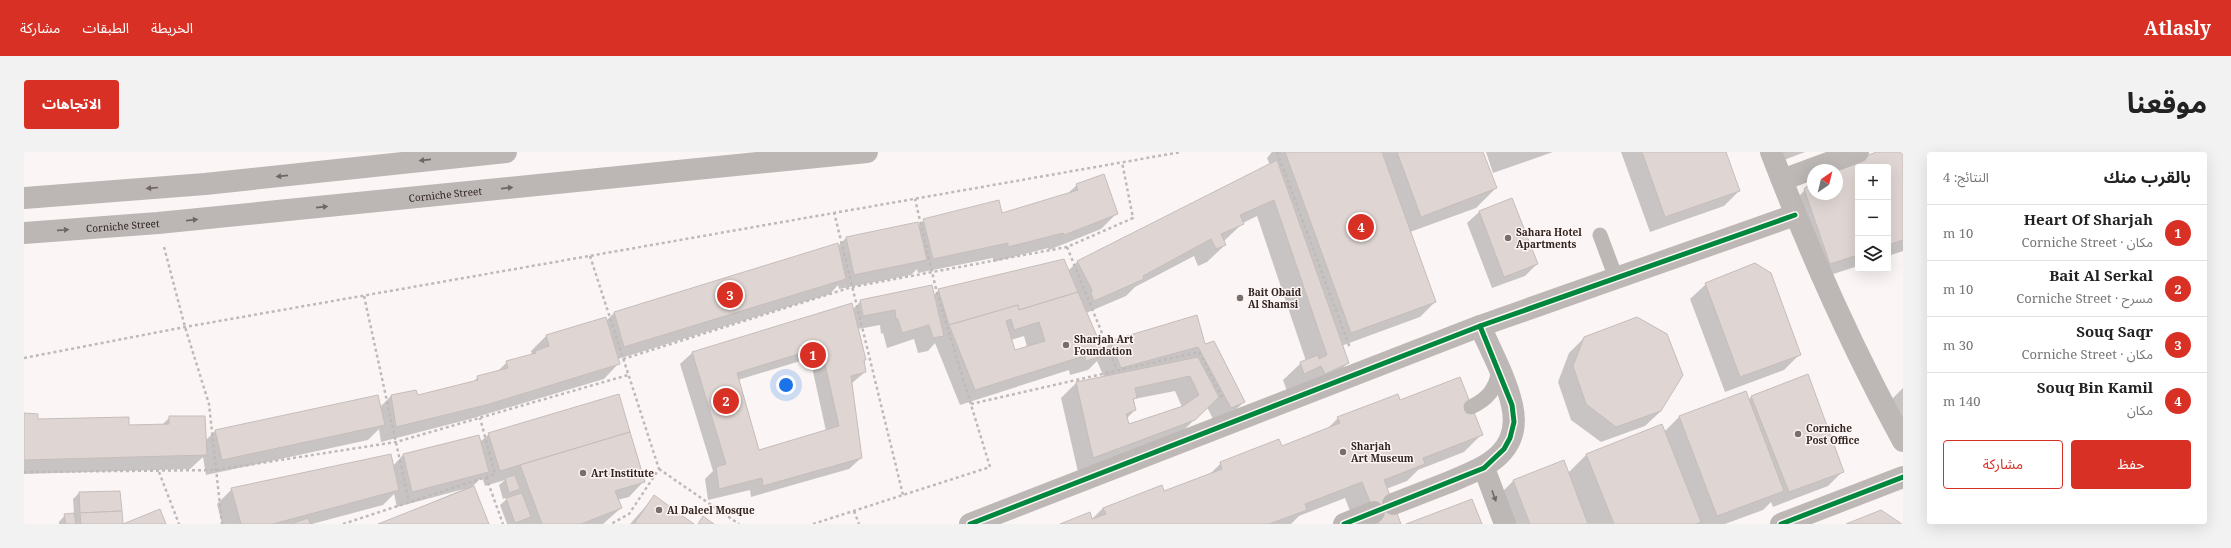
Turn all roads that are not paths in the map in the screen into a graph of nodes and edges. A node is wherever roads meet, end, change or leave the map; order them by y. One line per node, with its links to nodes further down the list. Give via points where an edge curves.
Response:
1 (506, 152): 6 (main road, one-way to 6, via 205,184)
2 (867, 152): 8 (main road, Corniche Street, one-way to 2, via 158,223)
3 (1771, 152): 5 (street)
4 (1858, 152): 5 (street)
5 (1782, 180): 7 (street)
6 (24, 198)
7 (1795, 215): 10 (street); 14 (street, via 1839,316)
8 (24, 233)
9 (1600, 235): 10 (lane)
10 (1616, 278): 11 (street)
11 (1480, 326): 12 (street); 17 (street)
12 (1499, 370): 13 (lane, via 1494,389); 15 (street, via 1512,405 1514,422 1504,449)
13 (1471, 407)
14 (1903, 441)
15 (1484, 468): 18 (street); 19 (street, one-way to 19)
16 (1903, 476): 20 (street)
17 (970, 524)
18 (1344, 524)
19 (1505, 524)
20 (1780, 524)

